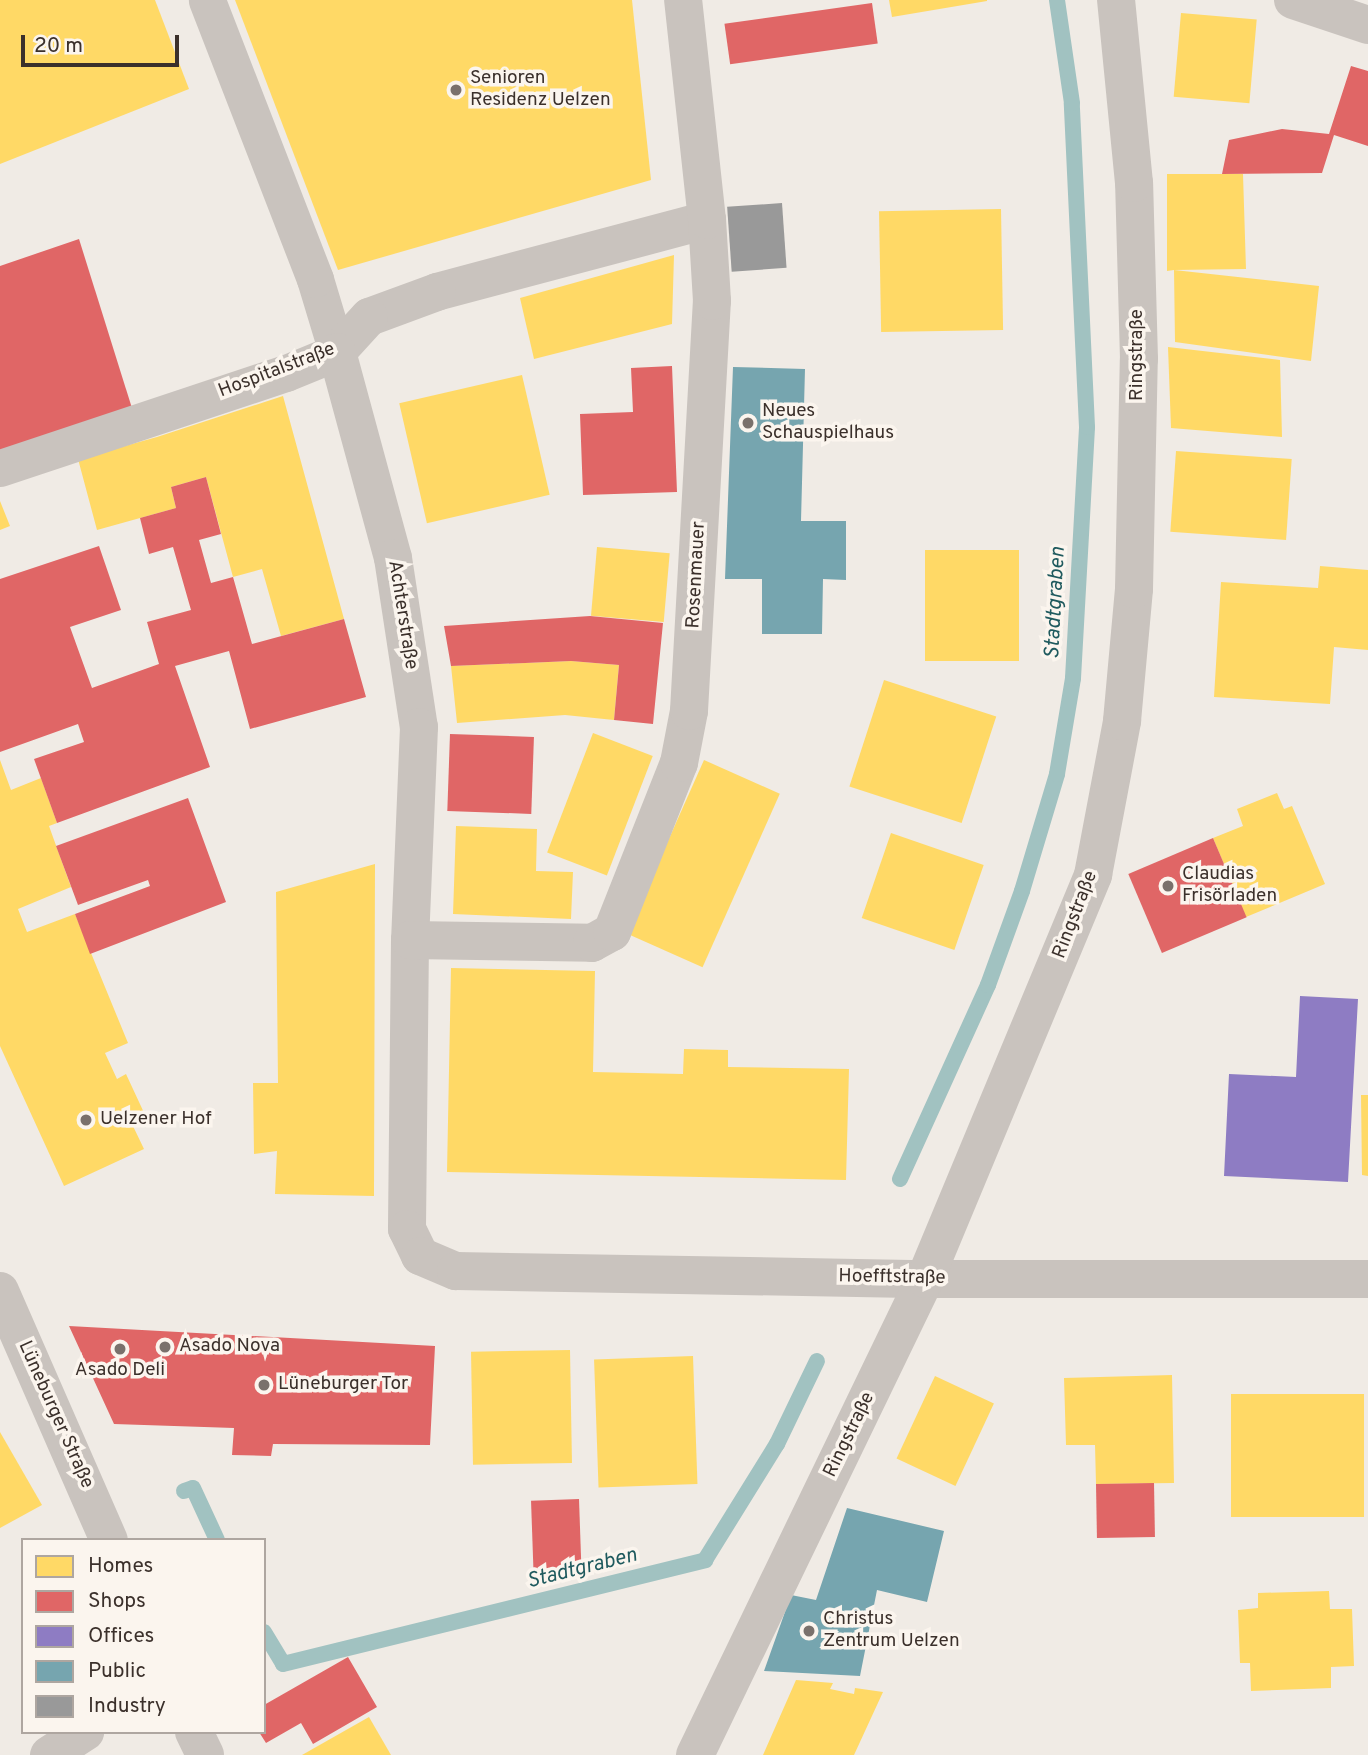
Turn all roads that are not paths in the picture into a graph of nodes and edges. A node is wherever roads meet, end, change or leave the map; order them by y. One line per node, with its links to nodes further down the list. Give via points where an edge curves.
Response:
1 (207, 0): 7 (street, Achterstraße, via 315,279)
2 (683, 0): 6 (street, Rosenmauer)
3 (1116, 0): 11 (street, Ringstraße, via 1134,183 1139,359 1134,589 1122,721 1093,876)
4 (1293, 0): 5 (street)
5 (1368, 25)
6 (707, 220): 7 (street, Hospitalstraße, via 425,296 369,317); 9 (street, Rosenmauer, via 712,301 690,711 679,763 612,932 592,943)
7 (337, 352): 8 (street, Hospitalstraße); 9 (street, Achterstraße, via 393,558 419,727)
8 (0, 468)
9 (410, 940): 10 (street, Achterstraße, via 407,1229)
10 (420, 1256): 11 (street, Hoefftstraße, via 456,1271)
11 (925, 1279): 12 (street, Hoefftstraße); 19 (street, Ringstraße)
12 (1368, 1279)
13 (0, 1292): 14 (street, Lüneburger Straße)
14 (108, 1538)
15 (82, 1734): 17 (street)
16 (195, 1734): 18 (street)
17 (49, 1755)
18 (205, 1755)
19 (695, 1755)

